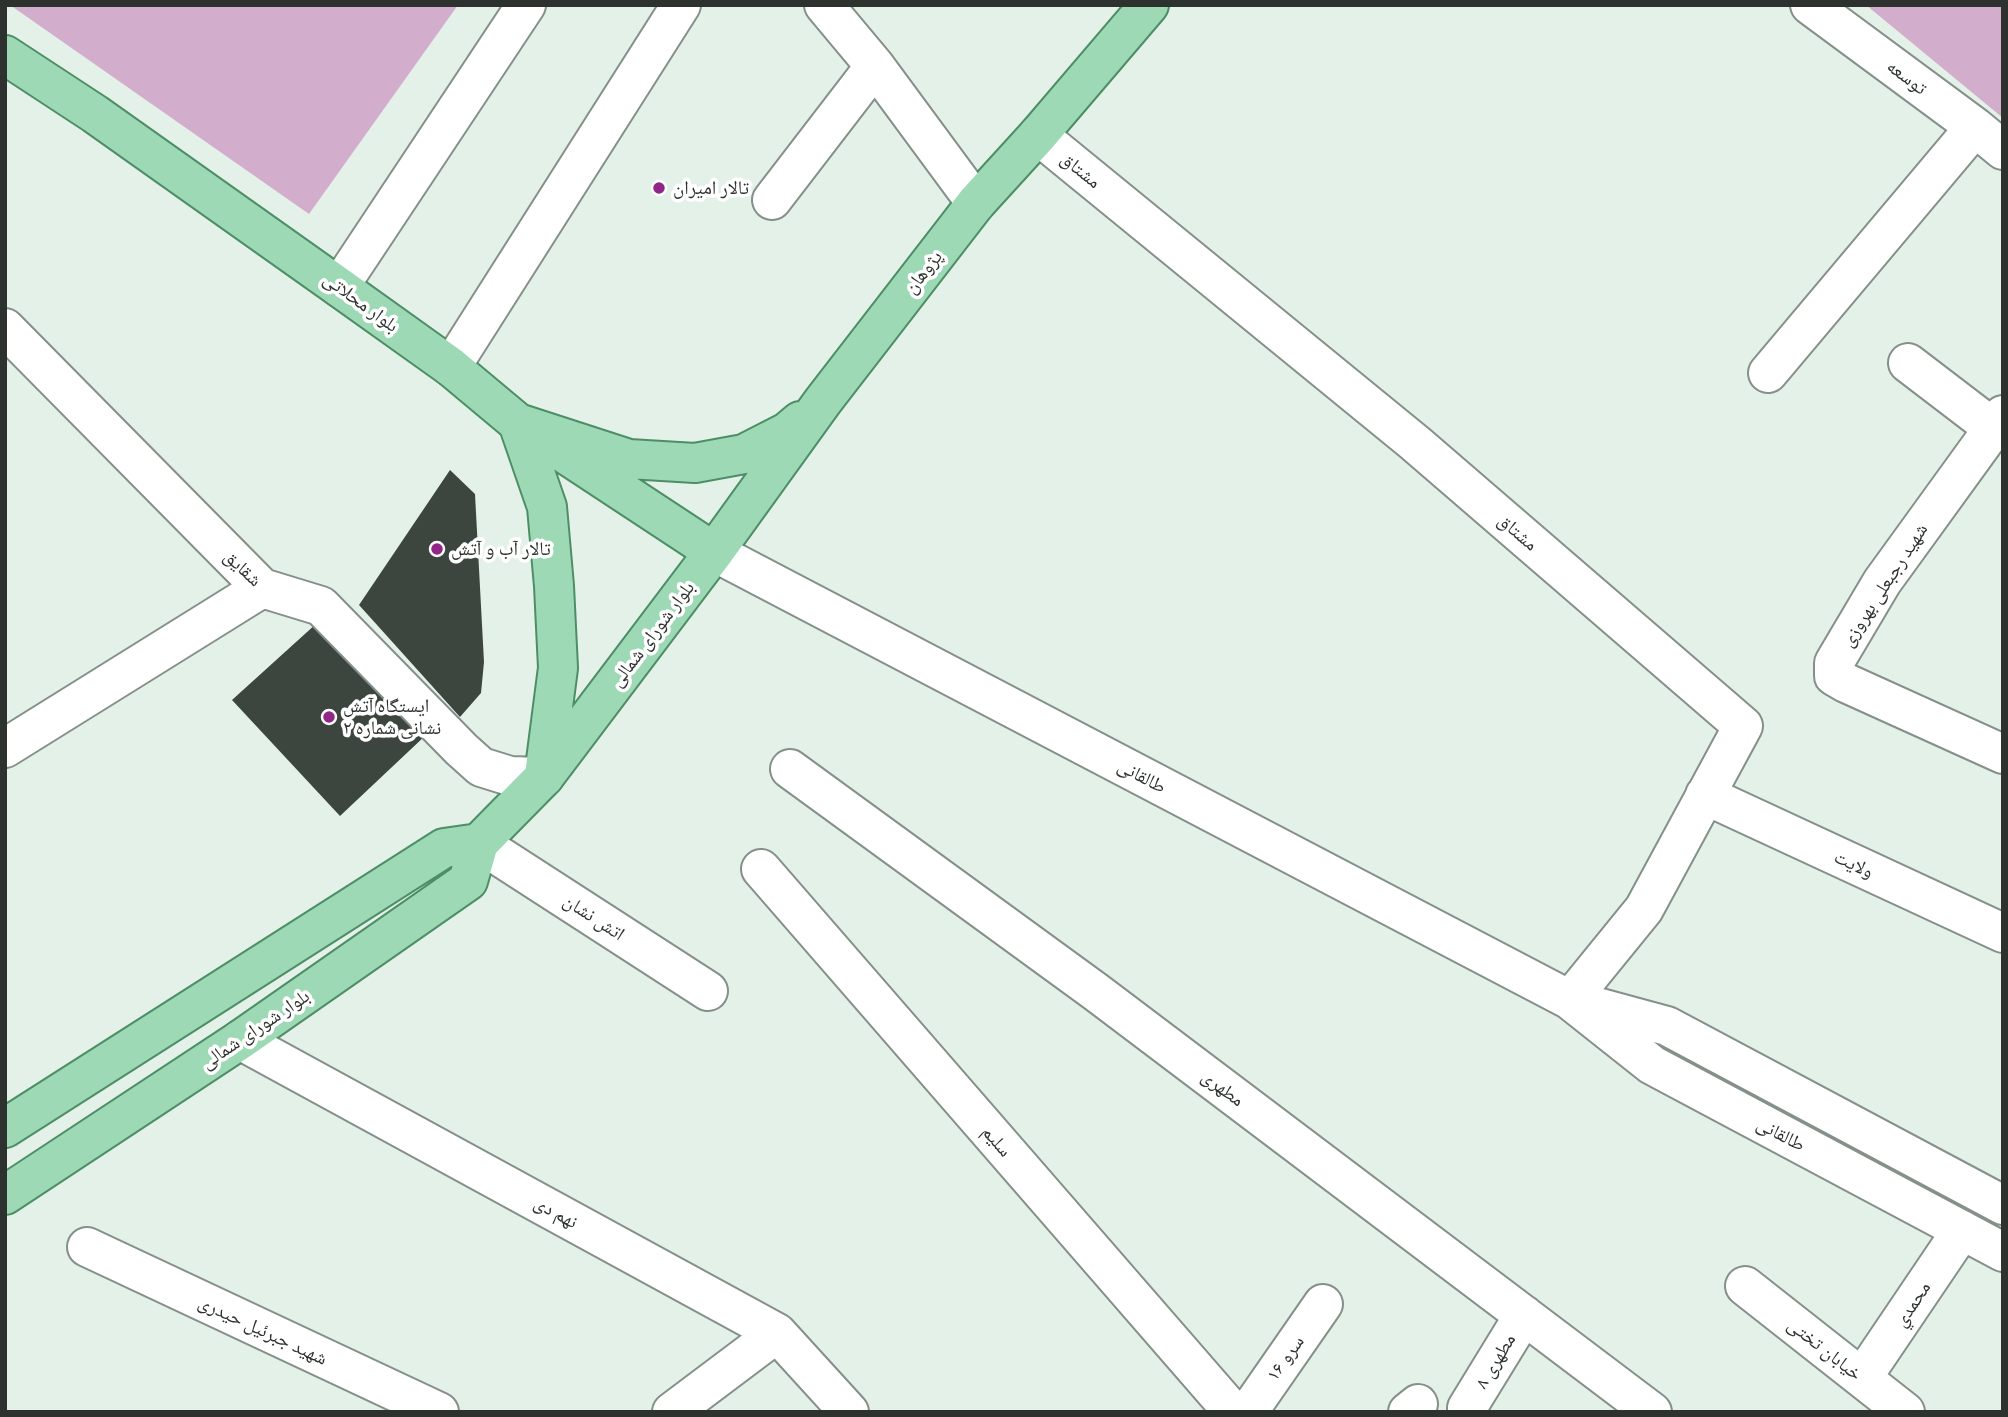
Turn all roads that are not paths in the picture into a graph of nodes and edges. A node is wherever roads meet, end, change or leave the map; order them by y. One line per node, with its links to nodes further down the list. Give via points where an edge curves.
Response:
1 (526, 5): 12 (street)
2 (681, 5): 15 (street)
3 (824, 5): 7 (street)
4 (1149, 5): 8 (main road, پژوهان)
5 (1810, 5): 9 (street, توسعه)
6 (5, 55): 12 (main road, بلوار محلاتی)
7 (875, 66): 10 (street); 11 (street)
8 (1038, 135): 11 (main road, پژوهان); 26 (street, مشتاق, via 1415,443 1743,726)
9 (1989, 139): 16 (street)
10 (772, 200)
11 (976, 203): 17 (main road, پژوهان)
12 (339, 287): 15 (main road, بلوار محلاتی)
13 (5, 328): 21 (street, شقایق)
14 (1908, 363): 18 (street)
15 (451, 367): 19 (main road, بلوار محلاتی)
16 (1768, 373)
17 (824, 401): 19 (main road, via 787,432 744,454 695,463 629,459); 20 (main road, پژوهان)
18 (1998, 422): 23 (street, شهید رجبعلی بهروزی, via 1882,582 1834,663 1834,676)
19 (518, 423): 20 (main road, بلوار محلاتی); 25 (main road, via 547,507 554,586 558,668)
20 (714, 552): 25 (main road, بلوار شورای شمالی); 31 (street, طالقانی)
21 (262, 587): 22 (street); 25 (street, شقایق, via 321,606 481,767 510,776)
22 (5, 748)
23 (2003, 754)
24 (790, 769): 41 (street, مطهری, via 1096,992)
25 (544, 777): 27 (main road, بلوار شورای شمالی)
26 (1705, 795): 29 (street, ولایت); 31 (street, مشتاق, via 1644,909)
27 (480, 843): 30 (street, اتش نشان); 32 (main road, بلوار شورای شمالی, via 468,881); 33 (main road, via 444,848)
28 (761, 869): 49 (street, سلیم)
29 (2003, 933)
30 (708, 991)
31 (1570, 1000): 35 (street, طالقانی, via 1667,1026); 36 (street, طالقانی, via 1652,1065)
32 (240, 1040): 34 (main road, بلوار شورای شمالی); 42 (street, نهم دی)
33 (5, 1128)
34 (5, 1195)
35 (2003, 1205)
36 (1962, 1230): 38 (street, طالقانی); 43 (street, محمدي)
37 (87, 1247): 46 (street, شهید جبرئیل حیدری)
38 (2003, 1252)
39 (1745, 1286): 43 (street, خیابان تختی)
40 (1323, 1304): 50 (street, سرو ۱۶)
41 (1524, 1315): 44 (street, مطهری); 45 (street, مطهری ۸)
42 (777, 1333): 47 (street); 48 (street, نهم دی)
43 (1862, 1378): 51 (street, خیابان تختی)
44 (1631, 1406)
45 (1466, 1408)
46 (439, 1412)
47 (672, 1412)
48 (849, 1412)
49 (1233, 1412)
50 (1248, 1412)
51 (1905, 1412)

